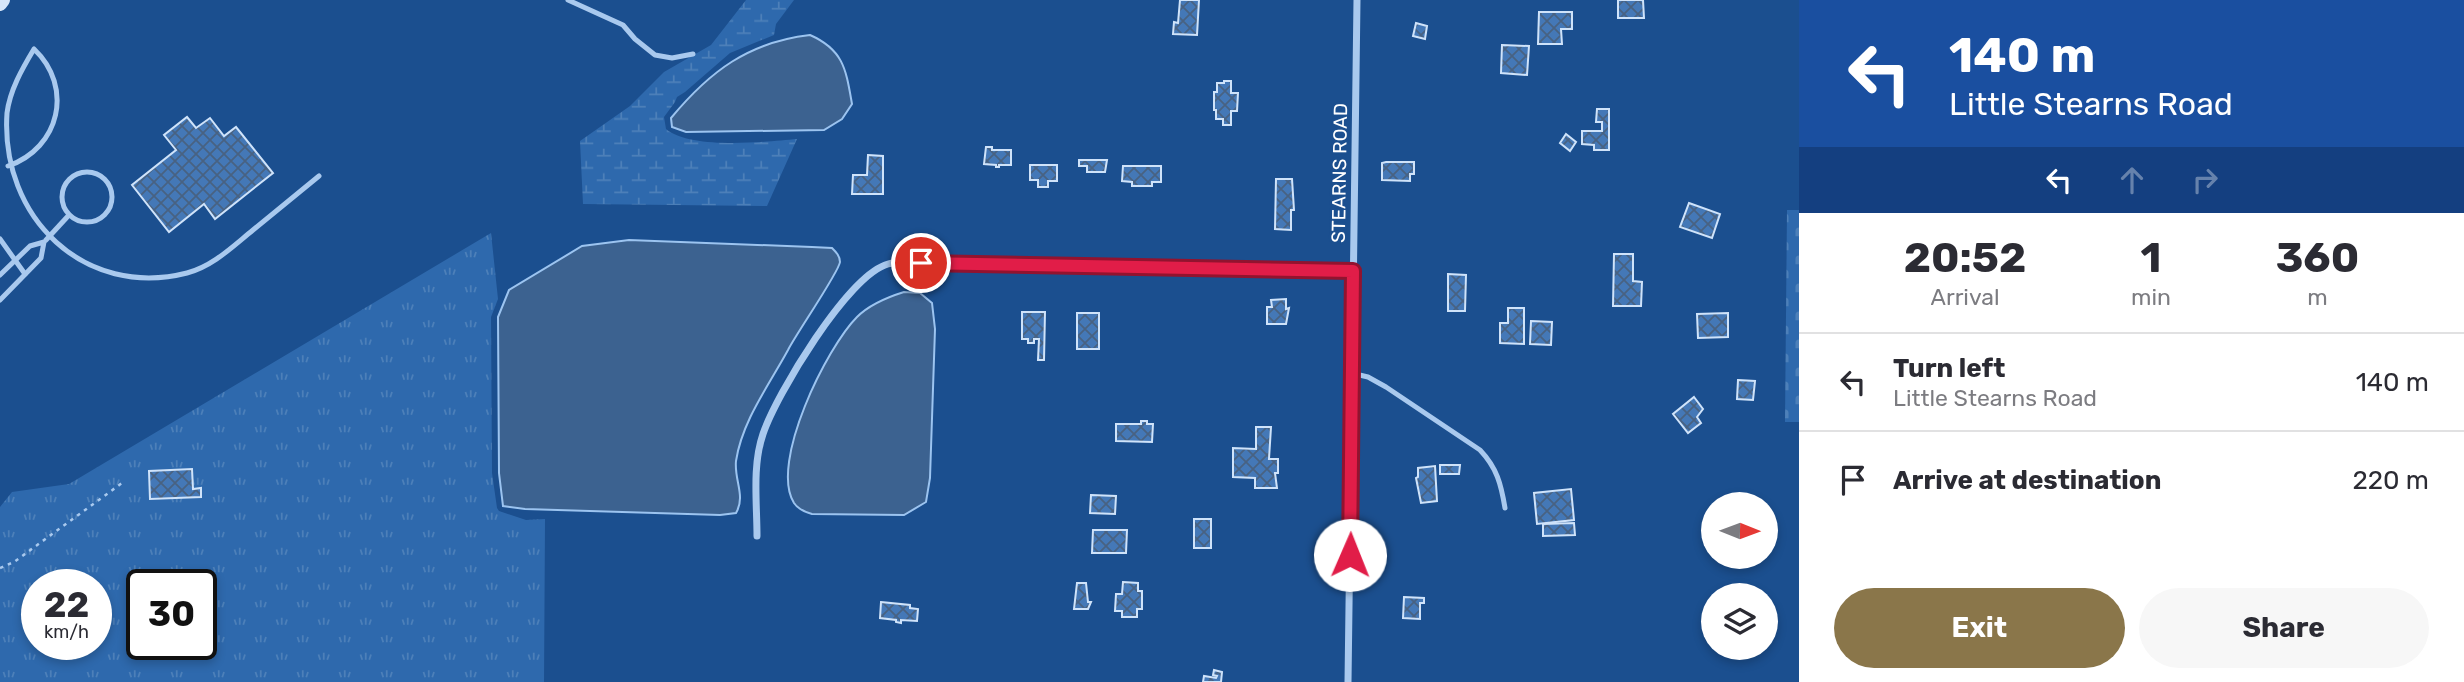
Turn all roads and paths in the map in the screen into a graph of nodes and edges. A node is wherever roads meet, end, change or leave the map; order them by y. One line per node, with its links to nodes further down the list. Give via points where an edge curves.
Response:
1 (568, 0): 3 (lane, via 623,25 655,55)
2 (1357, 0): 10 (street, STEARNS ROAD)
3 (693, 54)
4 (8, 166): 4 (lane, via 7,112 14,86 34,49 51,74 56,116 39,149); 8 (lane, via 21,200)
5 (319, 176): 8 (lane, via 214,262 189,272 139,278 115,274 89,267)
6 (69, 215): 6 (lane, via 83,222 105,214 112,192 104,178 79,173 66,183 62,200); 8 (lane)
7 (0, 239): 9 (lane)
8 (46, 241): 9 (lane, via 30,246); 11 (lane, via 41,257)
9 (14, 261): 11 (lane); 12 (lane)
10 (1353, 271): 14 (street, STEARNS ROAD); 17 (street, via 887,264 842,300 773,411 759,451)
11 (25, 274): 13 (lane)
12 (0, 275)
13 (0, 300)
14 (1351, 373): 16 (lane, via 1386,387 1480,450 1492,461 1501,480); 19 (street, STEARNS ROAD)
15 (122, 483): 18 (path)
16 (1505, 508)
17 (757, 536)
18 (0, 568)
19 (1348, 682)

